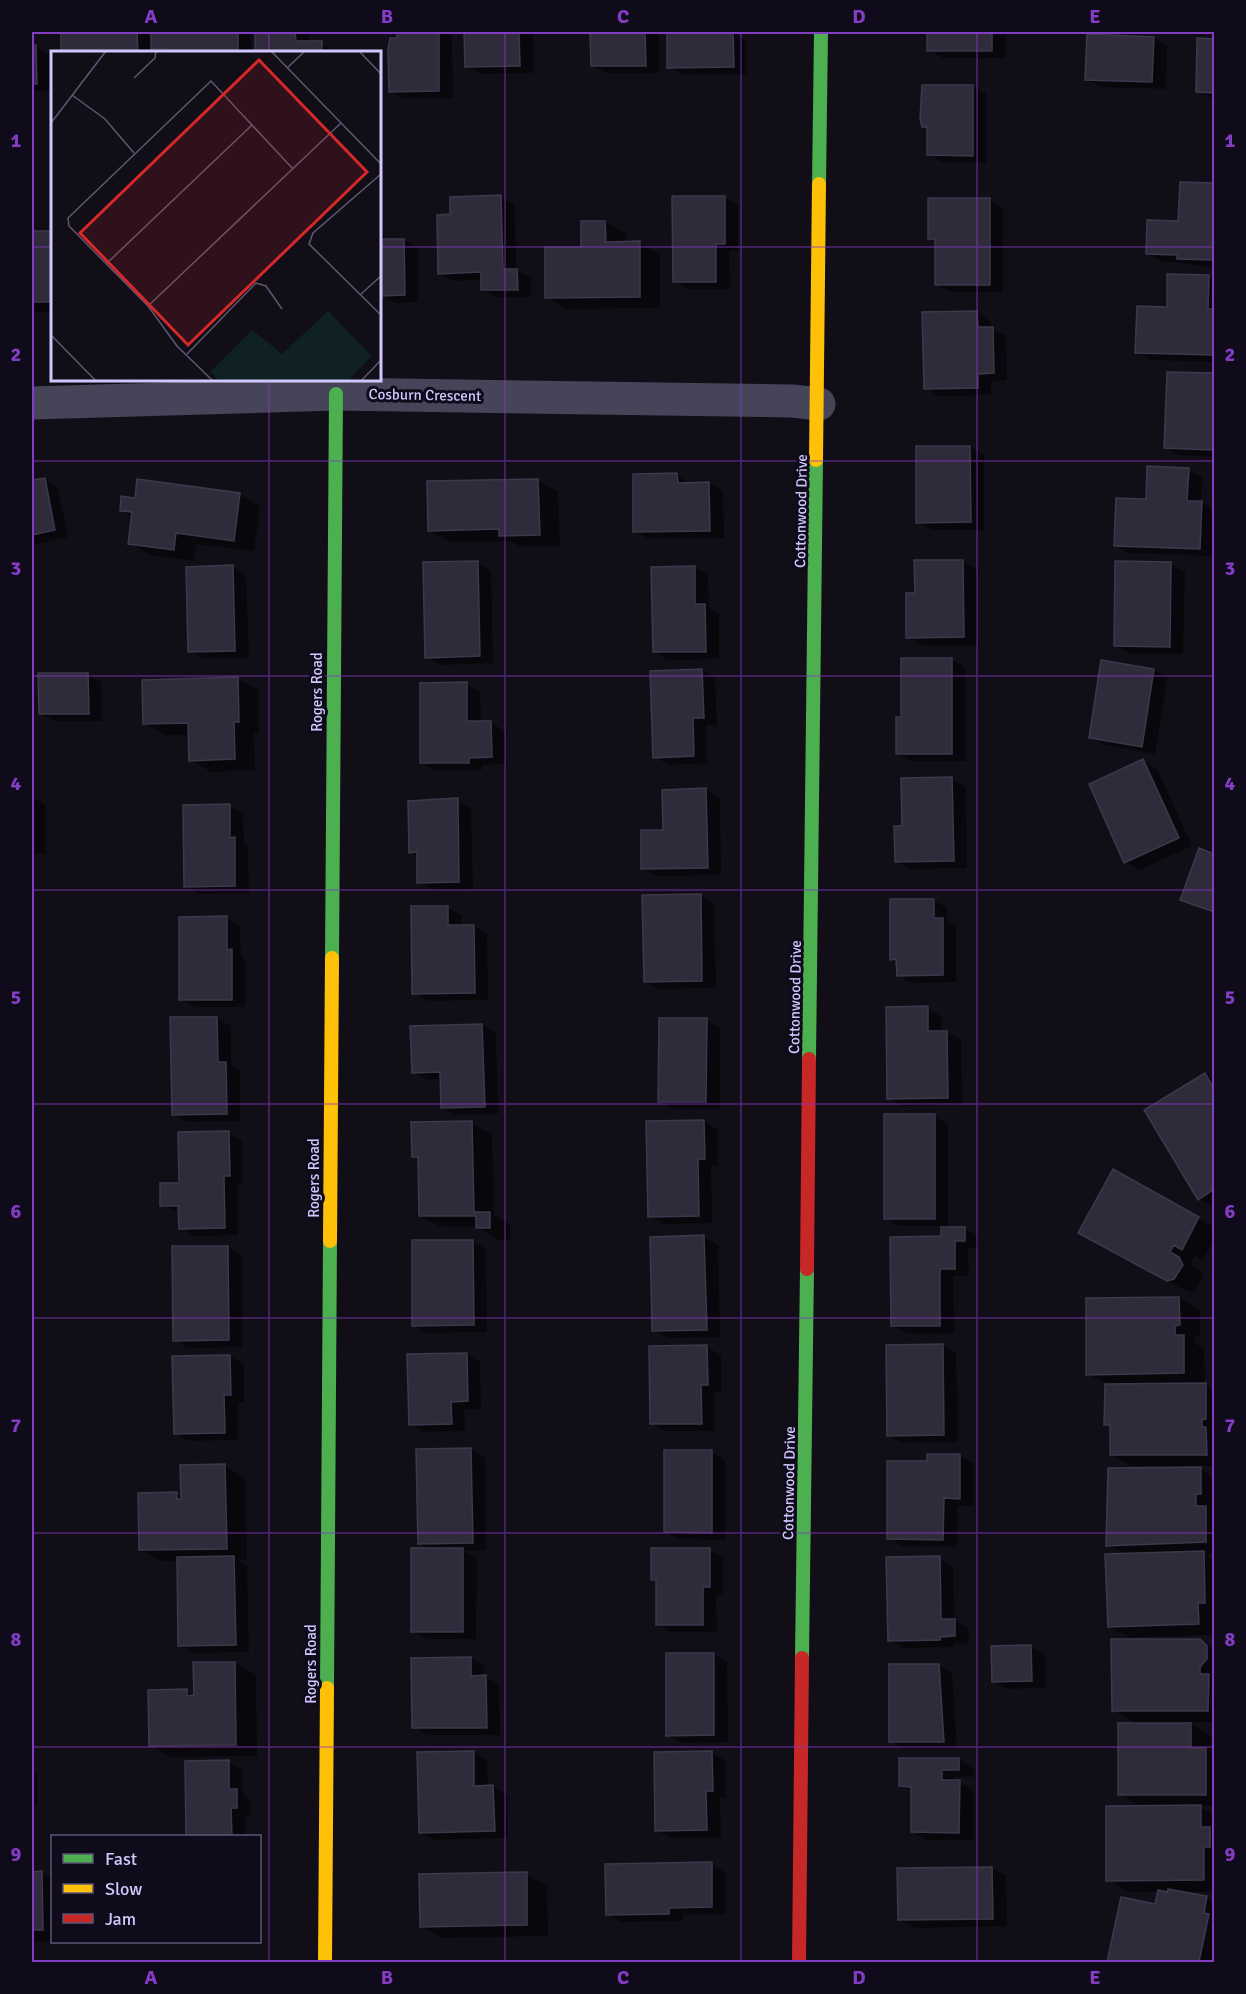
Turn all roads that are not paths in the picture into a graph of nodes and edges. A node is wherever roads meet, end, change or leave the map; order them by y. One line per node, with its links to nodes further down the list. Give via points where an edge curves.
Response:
1 (821, 32): 4 (street, Cottonwood Drive)
2 (336, 394): 3 (street, Cosburn Crescent); 4 (street, Cosburn Crescent); 5 (street, Rogers Road)
3 (32, 403)
4 (819, 404): 6 (street, Cottonwood Drive)
5 (325, 1962)
6 (799, 1962)

